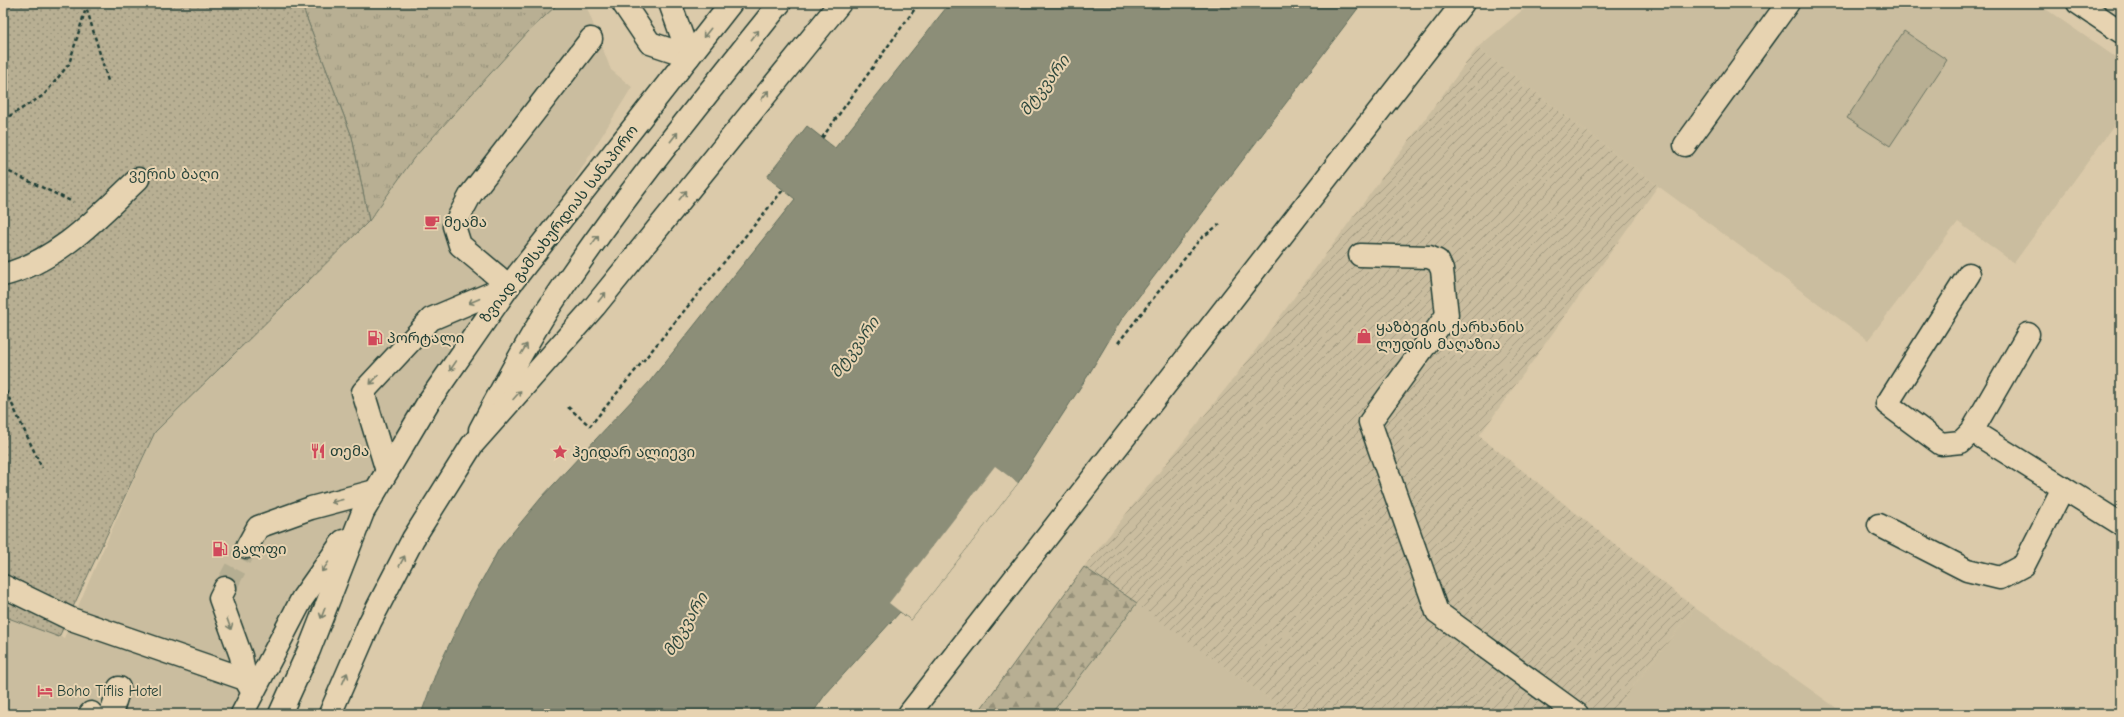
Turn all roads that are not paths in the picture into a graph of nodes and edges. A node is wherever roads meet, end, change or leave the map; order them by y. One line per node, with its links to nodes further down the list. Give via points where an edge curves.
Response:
1 (623, 3): 11 (main road, via 650,43)
2 (670, 3): 11 (main road)
3 (731, 3): 11 (main road, ზვიად გამსახურდიას სანაპირო, one-way to 11)
4 (780, 3): 20 (main road, one-way to 4, via 510,373 592,245 630,192)
5 (840, 3): 20 (main road, one-way to 5, via 590,312)
6 (1463, 3): 36 (main road)
7 (1788, 3): 12 (main road)
8 (2078, 3): 9 (main road)
9 (2121, 32)
10 (591, 39): 17 (main road, via 471,194 454,226 460,245)
11 (689, 56): 17 (main road, ზვიად გამსახურდიას სანაპირო)
12 (1685, 145)
13 (138, 179): 16 (main road, via 102,213 43,260)
14 (1360, 255): 37 (main road, via 1429,258 1438,261 1442,270 1447,315 1370,422 1437,612)
15 (1969, 274): 19 (main road, via 1887,404 1941,444 1961,442)
16 (3, 275)
17 (510, 286): 21 (main road, ზვიად გამსახურდიას სანაპირო, one-way to 21, via 429,401); 21 (main road, one-way to 21, via 431,319 363,392)
18 (2028, 334): 19 (main road)
19 (1972, 431): 22 (main road)
20 (472, 445): 35 (main road, one-way to 20, via 370,622 413,539)
21 (387, 471): 23 (main road, ზვიად გამსახურდიას სანაპირო)
22 (2063, 488): 25 (main road); 26 (main road, via 2024,565 2000,578 1967,570)
23 (375, 491): 24 (main road, ზვიად გამსახურდიას სანაპირო); 27 (main road, one-way to 27, via 310,508 258,527)
24 (363, 512): 30 (main road, one-way to 30, via 302,599); 34 (main road, ზვიად გამსახურდიას სანაპირო, one-way to 34, via 309,650)
25 (2121, 524)
26 (1879, 525)
27 (247, 547)
28 (3, 586): 30 (main road, via 71,619)
29 (225, 588): 30 (main road, one-way to 30, via 220,598 241,656)
30 (248, 685): 33 (main road)
31 (119, 688): 32 (main road)
32 (97, 714)
33 (242, 714)
34 (280, 714)
35 (330, 714)
36 (909, 714)
37 (1577, 714)

